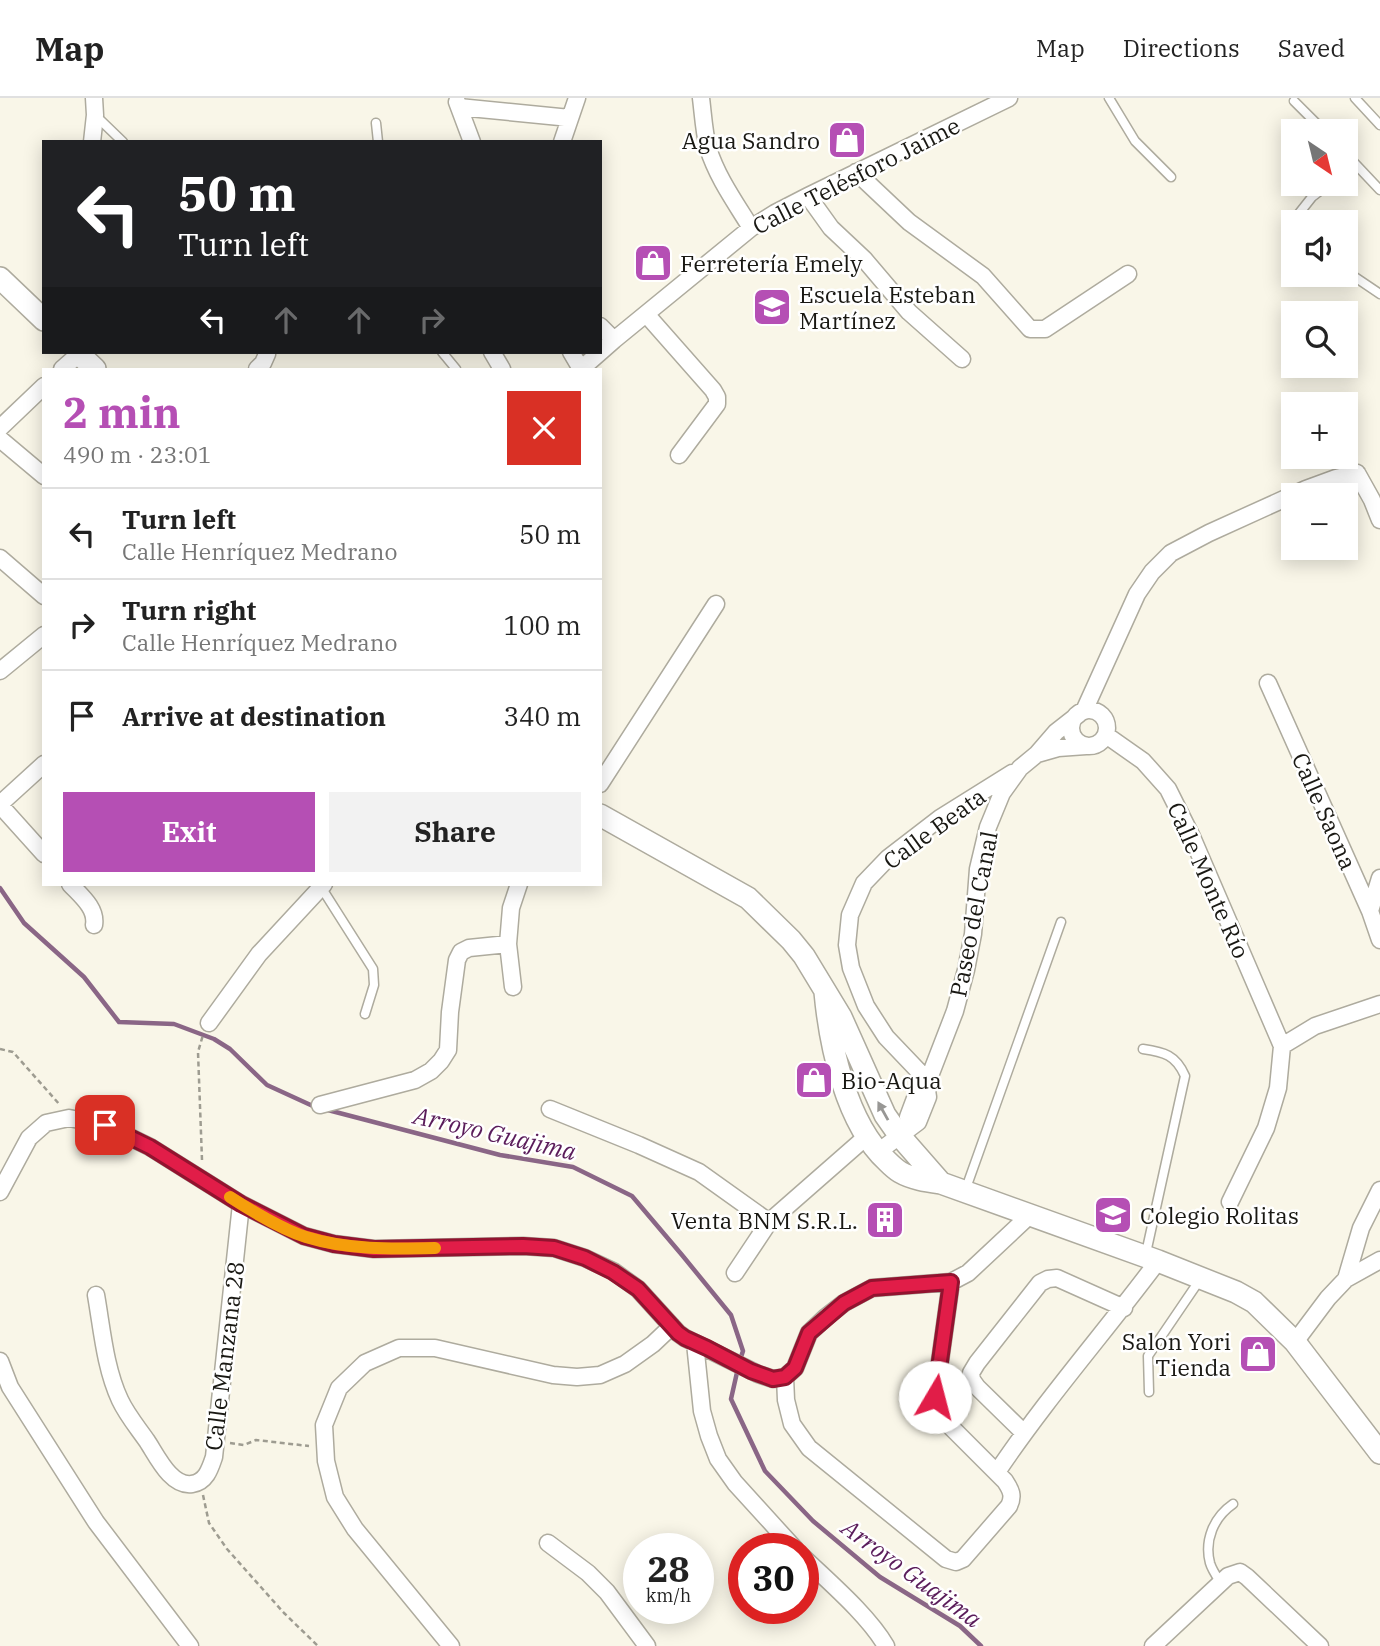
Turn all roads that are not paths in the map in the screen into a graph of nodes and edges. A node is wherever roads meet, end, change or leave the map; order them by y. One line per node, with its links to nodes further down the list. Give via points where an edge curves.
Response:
1 (94, 98): 10 (street)
2 (577, 98): 11 (street)
3 (701, 98): 27 (street, via 712,160)
4 (1009, 98): 8 (street, Calle Telésforo Jaime)
5 (1109, 98): 22 (lane, via 1135,141)
6 (1355, 98): 14 (lane)
7 (1295, 99): 12 (lane)
8 (990, 102): 21 (street, Calle Telésforo Jaime)
9 (457, 103): 11 (street); 18 (street)
10 (95, 116): 15 (street); 16 (lane)
11 (570, 118): 19 (street)
12 (1313, 119)
13 (376, 123): 17 (lane)
14 (1380, 125)
15 (92, 140)
16 (121, 140)
17 (379, 140)
18 (471, 140)
19 (563, 140)
20 (1358, 167): 23 (lane)
21 (856, 172): 24 (street, Calle Telésforo Jaime); 28 (street, via 909,222 983,276 1030,329 1045,329)
22 (1171, 177)
23 (1380, 190)
24 (808, 196): 27 (street, Calle Telésforo Jaime); 41 (street, via 831,228 909,312)
25 (1313, 196): 26 (lane)
26 (1302, 210)
27 (751, 228): 33 (street, Calle Telésforo Jaime)
28 (1128, 274)
29 (0, 278): 32 (street)
30 (1358, 279): 31 (lane)
31 (1380, 294)
32 (41, 311)
33 (646, 314): 35 (street, Calle Telésforo Jaime); 49 (street, via 717,397 717,404)
34 (602, 328): 35 (street)
35 (614, 340): 36 (street, Calle Telésforo Jaime)
36 (602, 351)
37 (77, 354): 42 (street)
38 (79, 354): 43 (street)
39 (444, 354): 44 (lane)
40 (598, 354): 45 (street, Calle Telésforo Jaime)
41 (962, 359)
42 (63, 368)
43 (94, 368)
44 (455, 368)
45 (582, 368)
46 (42, 388): 47 (street)
47 (0, 428)
48 (0, 439): 50 (street)
49 (679, 455)
50 (42, 474)
51 (1357, 474): 52 (street); 53 (street); 60 (street, Paseo del Canal, via 1306,489 1171,553 1137,594)
52 (1380, 486)
53 (1380, 520)
54 (0, 558): 55 (street)
55 (42, 594)
56 (716, 604): 66 (street)
57 (42, 637): 58 (street)
58 (0, 671)
59 (1268, 683): 75 (street, Calle Saona)
60 (1081, 713): 61 (street, via 1101,714 1107,724); 62 (street, via 1072,724 1073,735); 63 (street, Paseo del Canal)
61 (1106, 736): 62 (street, via 1098,744); 85 (street, Calle Monte Río, via 1143,761 1168,789)
62 (1086, 746): 63 (street, Paseo del Canal)
63 (1037, 754): 65 (street, Paseo del Canal)
64 (42, 766): 67 (street)
65 (1020, 768): 87 (street, Paseo del Canal, via 1002,793 988,827 978,869 967,970); 87 (street, Calle Beata, via 940,818 888,858 864,883 850,915 851,968 866,1006 886,1037)
66 (602, 781)
67 (0, 804): 69 (street)
68 (602, 816): 81 (street, via 748,898 791,940)
69 (42, 852)
70 (1380, 878): 75 (street)
71 (72, 886): 77 (street, via 91,908)
72 (322, 886): 84 (street, via 259,954)
73 (324, 886): 83 (lane, via 373,969 374,985)
74 (518, 886): 79 (street)
75 (1370, 911): 78 (street, Calle Saona)
76 (1061, 922): 94 (lane)
77 (94, 925)
78 (1380, 940)
79 (508, 944): 80 (street); 88 (street, via 461,952 448,1050 431,1072)
80 (513, 987)
81 (825, 992): 90 (street, one-way to 81, via 885,1115); 91 (street, via 836,1059 852,1108)
82 (1380, 1004): 85 (street, via 1315,1026)
83 (365, 1014)
84 (209, 1023)
85 (1282, 1046): 96 (street, Calle Monte Río, via 1278,1088 1266,1128)
86 (1143, 1049): 100 (lane, via 1179,1063 1185,1076)
87 (927, 1083): 90 (street, Paseo del Canal, via 917,1093)
88 (320, 1105)
89 (550, 1109): 99 (street, via 699,1172)
90 (905, 1131): 91 (street); 92 (street)
91 (872, 1145): 92 (street, via 898,1171); 99 (street)
92 (941, 1183): 94 (street)
93 (1380, 1190): 104 (street, via 1361,1228)
94 (965, 1191): 98 (street)
95 (0, 1192): 97 (street, via 29,1138 46,1123 69,1118 105,1125 150,1147)
96 (1230, 1202)
97 (241, 1204): 106 (street, Calle Manzana 28, via 214,1457 201,1482 178,1482 167,1472 120,1401); 108 (street, via 304,1236 334,1244 374,1249 554,1248 613,1272 638,1289)
98 (1030, 1214): 100 (street); 105 (street, via 968,1273)
99 (769, 1222): 102 (street)
100 (1151, 1259): 103 (street); 107 (street)
101 (1380, 1260): 104 (street)
102 (735, 1273)
103 (1201, 1278): 109 (street, via 1254,1302); 113 (lane, via 1148,1356)
104 (1346, 1279): 109 (street)
105 (951, 1282): 112 (street, via 872,1288 844,1303 809,1333 795,1368); 116 (street, via 935,1407)
106 (96, 1295)
107 (1124, 1308): 114 (street); 114 (street, via 1057,1278 1041,1283 971,1373 977,1387)
108 (672, 1326): 110 (street); 124 (street, via 625,1364 600,1375 553,1375 435,1348 399,1348 365,1363 339,1388 324,1425 335,1497 355,1530)
109 (1295, 1342): 115 (street)
110 (695, 1343): 112 (street, via 751,1371 773,1379); 118 (street, via 702,1411 718,1459)
111 (0, 1361): 123 (street, via 10,1387 96,1522)
112 (785, 1377): 116 (street, via 792,1424 809,1448 946,1559 963,1559 1009,1506 1011,1490)
113 (1149, 1392)
114 (1023, 1432): 116 (street)
115 (1380, 1453)
116 (997, 1472)
117 (1233, 1504): 121 (lane, via 1217,1520 1209,1540 1211,1566)
118 (780, 1533)
119 (548, 1544): 125 (street, via 607,1592)
120 (819, 1572): 126 (street)
121 (1221, 1583): 122 (street); 127 (street, via 1240,1572)
122 (1163, 1643)
123 (190, 1646)
124 (450, 1646)
125 (647, 1646)
126 (886, 1646)
127 (1320, 1646)

